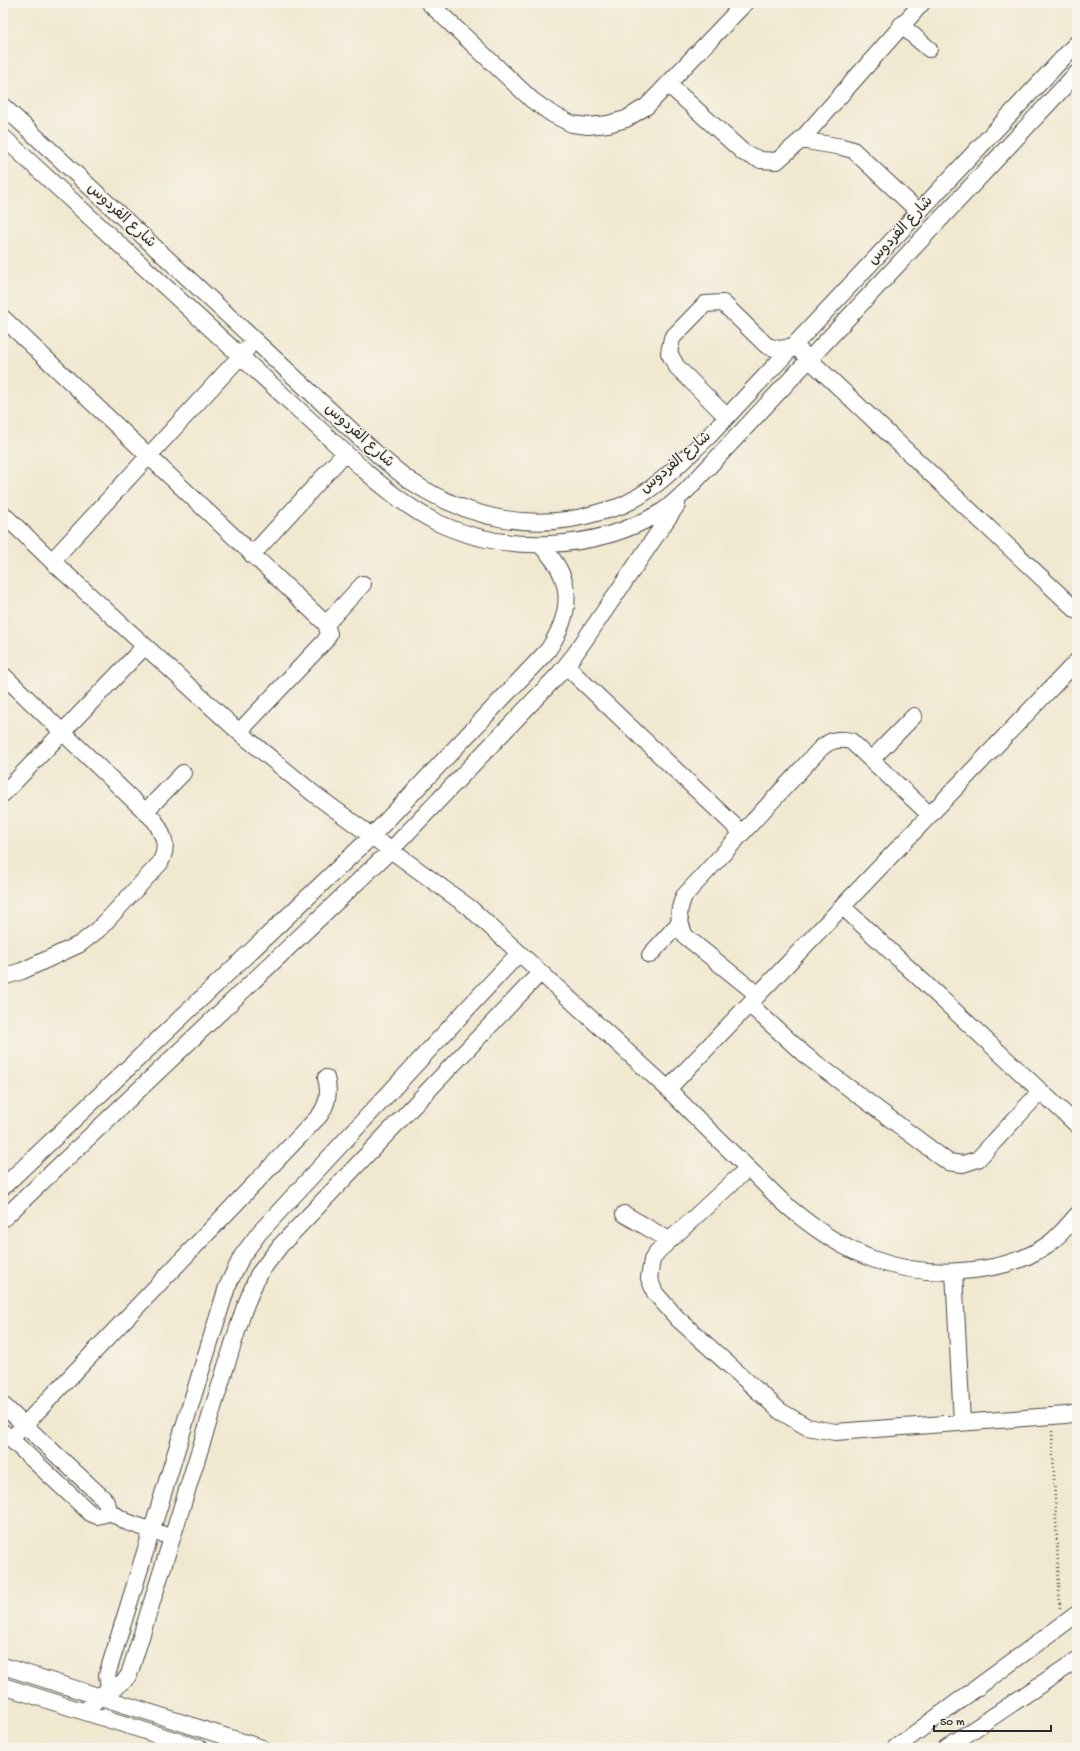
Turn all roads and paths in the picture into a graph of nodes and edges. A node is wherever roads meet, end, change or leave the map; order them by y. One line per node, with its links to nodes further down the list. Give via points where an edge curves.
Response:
1 (429, 3): 8 (street, via 532,100 572,124 588,126 626,120 647,106)
2 (745, 3): 8 (street)
3 (922, 3): 4 (street)
4 (901, 25): 6 (street); 11 (street)
5 (1077, 43): 12 (street, شارع الفردوس)
6 (929, 49)
7 (1077, 73): 17 (street, شارع الفردوس)
8 (668, 84): 11 (street, via 744,153 761,160 777,161)
9 (3, 106): 14 (street, شارع الفردوس)
10 (3, 137): 16 (street, شارع الفردوس)
11 (801, 140): 12 (street, via 853,150)
12 (919, 212): 15 (street, شارع الفردوس)
13 (3, 318): 20 (street)
14 (256, 341): 16 (street); 18 (street, شارع الفردوس, via 377,454 412,482 444,500 481,515 518,522 552,522 586,516 623,505 678,465)
15 (794, 345): 17 (street); 18 (street, شارع الفردوس); 18 (street, via 782,349 766,345 724,303 705,304 672,338 668,353 676,368)
16 (241, 356): 19 (street, شارع الفردوس); 20 (street)
17 (810, 359): 21 (street, شارع الفردوس); 27 (street)
18 (727, 417)
19 (345, 453): 23 (street, شارع الفردوس, via 401,501 437,522 477,536); 24 (street)
20 (148, 457): 24 (street); 25 (street)
21 (687, 490): 23 (street, شارع الفردوس, via 662,511 635,524 604,535 561,544); 31 (street)
22 (3, 514): 25 (street)
23 (540, 545): 42 (street, via 556,563 565,585 566,611 557,636 548,650)
24 (252, 555): 28 (street)
25 (52, 561): 29 (street)
26 (363, 584): 28 (street)
27 (1077, 611)
28 (326, 624): 34 (street, via 329,634 325,642)
29 (145, 646): 34 (street); 35 (street)
30 (1077, 661): 40 (street)
31 (566, 666): 41 (street); 43 (street)
32 (3, 675): 35 (street)
33 (914, 716): 36 (street)
34 (239, 732): 42 (street)
35 (62, 733): 38 (street); 39 (street)
36 (872, 759): 40 (street); 41 (street, via 851,741 840,739 829,742)
37 (183, 774): 39 (street)
38 (3, 794)
39 (145, 812): 49 (street, via 155,821 164,836 165,853 160,863 99,929 80,944)
40 (930, 815): 44 (street)
41 (742, 833): 45 (street, via 684,896 679,909)
42 (371, 837): 43 (street); 56 (street)
43 (391, 850): 46 (street, via 470,908); 59 (street)
44 (843, 907): 50 (street); 53 (street)
45 (679, 923): 47 (street); 50 (street, via 685,936)
46 (519, 953): 48 (street); 69 (street, via 259,1233 242,1256 227,1287)
47 (650, 955)
48 (540, 973): 52 (street); 70 (street, via 268,1260 250,1292 244,1309)
49 (3, 977)
50 (754, 1000): 52 (street); 53 (street, via 805,1055 948,1162 963,1164 978,1159)
51 (326, 1078): 66 (street, via 328,1099 320,1115)
52 (668, 1089): 55 (street)
53 (1041, 1091): 54 (street)
54 (1077, 1125)
55 (748, 1168): 60 (street); 61 (street, via 796,1214 830,1239 858,1253 905,1270)
56 (3, 1187)
57 (624, 1214): 60 (street)
58 (1077, 1215): 61 (street, via 1048,1245 1014,1262 984,1270)
59 (3, 1219)
60 (669, 1240): 65 (street, via 652,1260 649,1278 655,1292 677,1318 714,1353 780,1411 797,1422 818,1430 835,1432)
61 (954, 1272): 65 (street)
62 (3, 1405): 66 (street)
63 (1077, 1413): 64 (street)
64 (1052, 1416): 65 (street); 72 (path)
65 (962, 1422)
66 (24, 1425): 67 (street); 68 (street, via 107,1502)
67 (7, 1435): 68 (street, via 93,1515 101,1516)
68 (107, 1510): 69 (street, via 127,1522)
69 (152, 1531): 70 (street); 76 (street, via 106,1675)
70 (172, 1536): 76 (street, via 129,1675 117,1686)
71 (1077, 1614): 72 (street)
72 (1061, 1626): 80 (street)
73 (1076, 1662): 81 (street)
74 (3, 1666): 76 (street)
75 (3, 1686): 77 (street)
76 (104, 1692): 77 (street); 79 (street)
77 (85, 1711): 78 (street)
78 (199, 1748)
79 (262, 1748)
80 (895, 1748)
81 (946, 1748)

